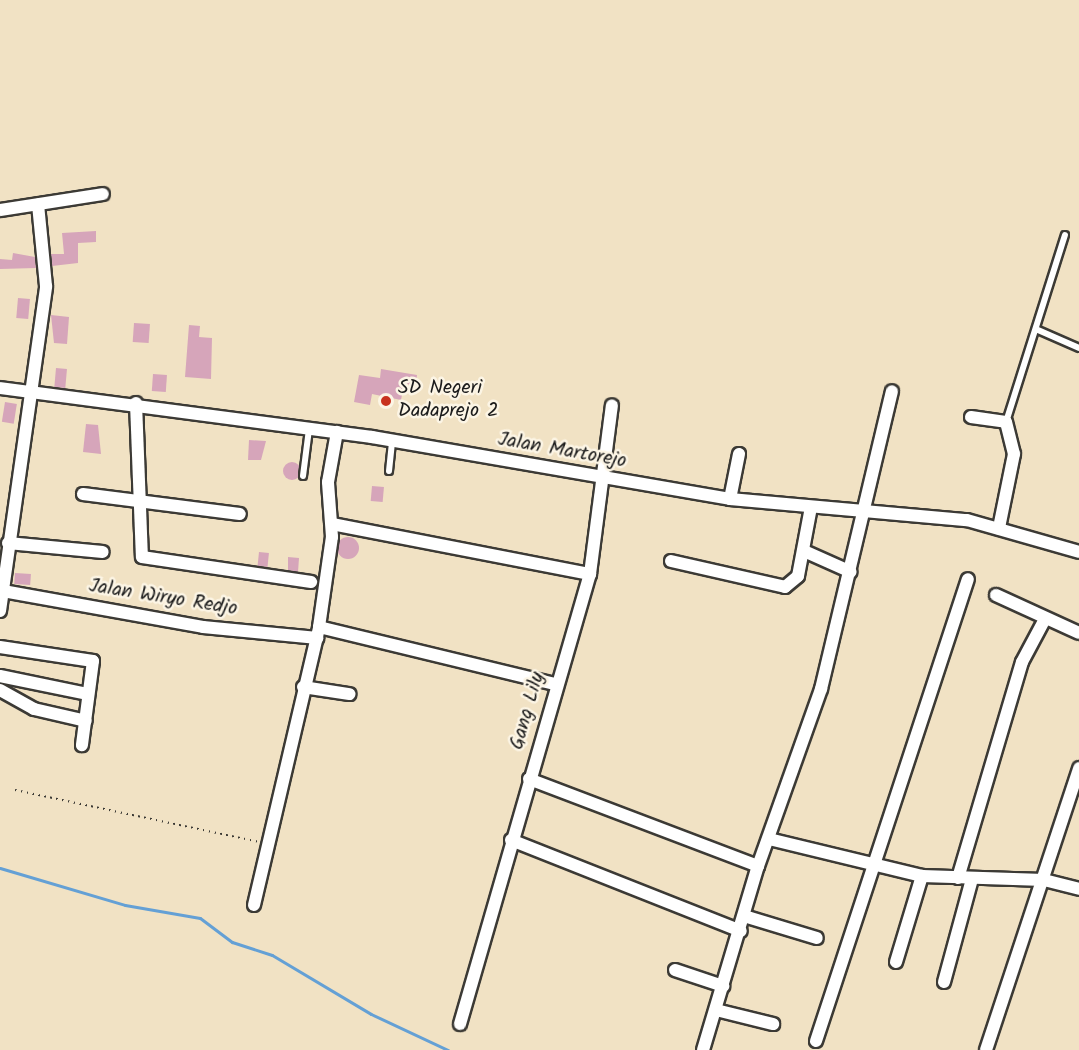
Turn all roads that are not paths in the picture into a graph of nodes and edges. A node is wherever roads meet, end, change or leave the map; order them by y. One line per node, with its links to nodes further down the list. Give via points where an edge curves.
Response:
1 (103, 194): 2 (street)
2 (38, 204): 3 (street); 9 (street, via 46,286)
3 (0, 210)
4 (1065, 235): 5 (lane)
5 (1038, 330): 6 (lane); 13 (lane)
6 (1079, 348)
7 (0, 388): 9 (street, Jalan Martorejo)
8 (892, 391): 25 (street)
9 (32, 392): 10 (street, Jalan Martorejo); 29 (street)
10 (136, 403): 14 (street, Jalan Martorejo); 23 (street)
11 (612, 405): 20 (street, Gang Lily)
12 (971, 417): 13 (street)
13 (1006, 422): 28 (street, via 1015,458)
14 (309, 428): 15 (street, Jalan Martorejo); 19 (lane)
15 (337, 432): 16 (street, Jalan Martorejo); 27 (street, via 328,482)
16 (392, 441): 18 (lane); 20 (street, Jalan Martorejo)
17 (739, 454): 22 (street)
18 (389, 471)
19 (303, 476)
20 (604, 479): 22 (street, Jalan Martorejo); 35 (street, Gang Lily)
21 (82, 494): 23 (street)
22 (730, 499): 24 (street, Jalan Martorejo)
23 (142, 502): 26 (street); 37 (street, via 140,553 145,560)
24 (812, 507): 25 (street, Jalan Martorejo); 31 (street)
25 (866, 512): 28 (street, Jalan Martorejo); 34 (street)
26 (240, 514)
27 (332, 524): 35 (street); 42 (street)
28 (999, 528): 30 (street, Jalan Martorejo)
29 (6, 535): 32 (street); 38 (street)
30 (1078, 549)
31 (804, 551): 33 (street, via 798,576 785,587); 34 (street)
32 (103, 552)
33 (672, 561)
34 (850, 572): 55 (street, via 821,689)
35 (590, 574): 46 (street, Gang Lily)
36 (968, 579): 58 (street)
37 (311, 582)
38 (3, 591): 40 (street); 42 (street, Jalan Wiryo Redjo, via 203,627)
39 (996, 595): 41 (street)
40 (0, 610)
41 (1045, 619): 43 (street); 60 (street, via 1022,662)
42 (318, 633): 46 (street, Jalan Wiryo Redjo); 47 (street)
43 (1079, 633)
44 (0, 647): 49 (street, via 90,659 94,663)
45 (0, 676): 49 (street)
46 (555, 684): 54 (street, Gang Lily)
47 (303, 687): 50 (street); 64 (street, via 271,845)
48 (0, 690): 51 (street, via 34,709)
49 (88, 694): 51 (street)
50 (349, 694)
51 (86, 722): 52 (street)
52 (82, 745)
53 (1079, 768): 62 (street)
54 (529, 779): 56 (street, Gang Lily); 57 (street)
55 (769, 839): 57 (street); 58 (street)
56 (511, 840): 66 (street); 73 (street, Gang Lily)
57 (758, 866): 65 (street)
58 (871, 866): 59 (street); 75 (street)
59 (922, 876): 60 (street); 68 (street)
60 (958, 878): 61 (street)
61 (972, 879): 62 (street); 70 (street)
62 (1044, 880): 63 (street); 77 (street)
63 (1079, 888)
64 (254, 906)
65 (744, 916): 66 (street); 67 (street)
66 (741, 931): 71 (street)
67 (818, 938)
68 (896, 962)
69 (675, 970): 71 (street)
70 (944, 982)
71 (723, 986): 72 (street)
72 (716, 1010): 74 (street); 76 (street)
73 (460, 1024)
74 (773, 1024)
75 (816, 1041)
76 (703, 1050)
77 (986, 1050)

